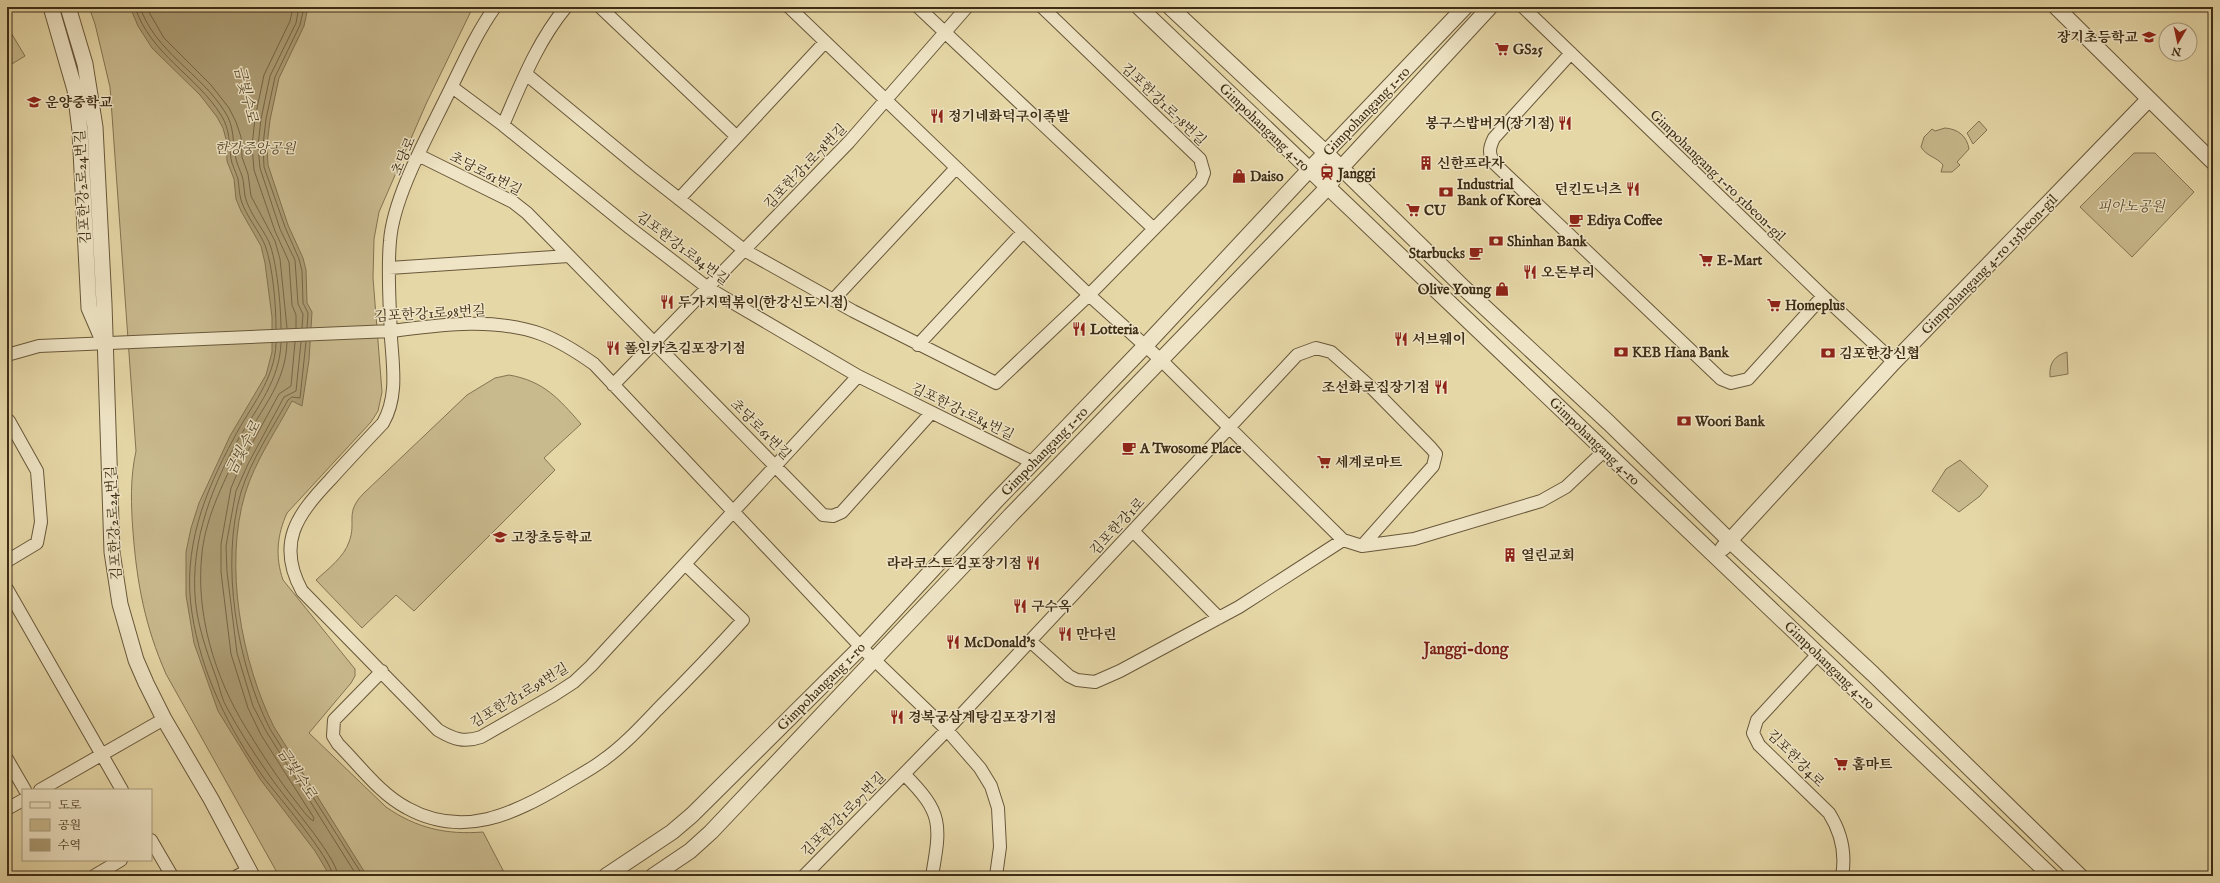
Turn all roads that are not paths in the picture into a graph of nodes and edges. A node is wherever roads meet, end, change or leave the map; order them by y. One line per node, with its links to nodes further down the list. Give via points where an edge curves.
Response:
1 (51, 7): 43 (street, 김포한강2로24번길, via 75,90 89,308)
2 (68, 7): 43 (street, 김포한강2로24번길, via 85,64 95,127)
3 (495, 7): 20 (street, 초당로)
4 (566, 7): 19 (street, via 552,24)
5 (600, 7): 24 (street)
6 (789, 7): 17 (street)
7 (918, 7): 16 (street)
8 (967, 7): 16 (street, 김포한강1로78번길)
9 (1042, 7): 33 (street, 김포한강1로78번길, via 1200,159 1204,173 1201,181)
10 (1139, 7): 30 (street, Gimpohangang 4-ro)
11 (1170, 7): 25 (street, Gimpohangang 4-ro)
12 (1466, 7): 25 (street, Gimpohangang 1-ro)
13 (1490, 7): 29 (street, Gimpohangang 1-ro)
14 (1524, 7): 18 (street, Gimpohangang 1-ro 51beon-gil)
15 (2056, 7): 21 (street)
16 (945, 33): 22 (street, 김포한강1로78번길); 33 (street)
17 (825, 42): 22 (street); 24 (street)
18 (1571, 54): 40 (street, Gimpohangang 1-ro 51beon-gil); 40 (street, via 1494,138 1490,147 1490,157 1495,164 1721,379 1731,383 1748,379)
19 (526, 74): 23 (street); 32 (street, 김포한강1로78번길)
20 (452, 87): 23 (street); 26 (street, 초당로)
21 (2149, 99): 27 (street); 49 (street, Gimpohangang 4-ro 135beon-gil)
22 (887, 101): 28 (street); 35 (street, 김포한강1로78번길)
23 (503, 126): 38 (street, 김포한강1로84번길)
24 (736, 136): 32 (street)
25 (1326, 153): 29 (street, Gimpohangang 4-ro); 30 (street, Gimpohangang 1-ro)
26 (418, 155): 36 (street, 초당로61번길, via 513,202); 37 (street, 초당로, via 393,221)
27 (2213, 162)
28 (956, 168): 34 (street); 41 (street)
29 (1341, 168): 31 (street, Gimpohangang 1-ro); 61 (street, Gimpohangang 4-ro)
30 (1309, 170): 31 (street, Gimpohangang 4-ro); 46 (street, Gimpohangang 1-ro)
31 (1328, 187): 48 (street, Gimpohangang 1-ro); 55 (street, Gimpohangang 4-ro)
32 (679, 199): 35 (street, 김포한강1로78번길)
33 (1154, 229): 39 (street, 김포한강1로78번길)
34 (1023, 232): 39 (street); 45 (street)
35 (744, 250): 38 (street, 김포한강1로78번길); 41 (street, 김포한강1로78번길)
36 (569, 256): 37 (street); 44 (street, 초당로61번길)
37 (389, 268): 42 (street, 초당로)
38 (708, 288): 44 (street, 김포한강1로78번길); 50 (street, 김포한강1로84번길)
39 (1089, 296): 45 (street, 김포한강1로78번길, via 996,383); 46 (street)
40 (1823, 296): 49 (street, Gimpohangang 1-ro 51beon-gil)
41 (833, 300): 45 (street, 김포한강1로78번길)
42 (391, 331): 43 (street, 김포한강1로98번길); 51 (street, 김포한강1로98번길, via 478,324 521,328 541,334 572,349 594,364); 72 (street, 김포한강1로98번길, via 393,380 389,413 383,424 307,504 296,524 290,551 291,565 302,591)
43 (104, 343): 47 (street, via 39,346); 73 (street, 김포한강2로24번길, via 115,579 136,660)
44 (654, 343): 51 (street, 김포한강1로78번길); 57 (street, 초당로61번길)
45 (918, 345)
46 (1145, 346): 48 (street); 56 (street, Gimpohangang 1-ro)
47 (7, 355)
48 (1161, 360): 54 (street); 71 (street, Gimpohangang 1-ro)
49 (1894, 362): 61 (street, Gimpohangang 4-ro 135beon-gil)
50 (858, 376): 52 (street, 김포한강1로84번길); 57 (street)
51 (613, 385): 58 (street, 김포한강1로98번길)
52 (931, 413): 56 (street, 김포한강1로84번길); 57 (street, 초당로61번길, via 842,512 833,516 823,514)
53 (8, 421): 64 (street, via 37,471 41,522 37,543)
54 (1229, 427): 59 (street, 김포한강1로); 60 (street); 62 (street, 김포한강1로, via 1297,355 1309,349 1331,352 1374,390 1432,448 1436,460)
55 (1604, 450): 62 (street, via 1566,487 1541,501 1414,539); 63 (street, Gimpohangang 4-ro)
56 (1034, 463): 69 (street, Gimpohangang 1-ro, via 946,553)
57 (775, 465): 58 (street)
58 (733, 510): 65 (street, 김포한강1로98번길); 69 (street, 김포한강1로98번길)
59 (1133, 531): 67 (street); 68 (street, 김포한강1로)
60 (1343, 540): 62 (street); 67 (street, via 1256,597)
61 (1729, 540): 63 (street, Gimpohangang 4-ro 135beon-gil); 95 (street, Gimpohangang 4-ro, via 1873,674)
62 (1362, 546)
63 (1716, 555): 70 (street, Gimpohangang 4-ro)
64 (7, 561)
65 (685, 564): 72 (street, 김포한강1로98번길, via 574,682 471,741 460,740 438,730); 72 (street, via 743,620 687,680 602,762 503,816 464,822 444,820 408,809 391,798 338,744 333,736 334,720)
66 (7, 589): 75 (street)
67 (1218, 618): 68 (street, via 1095,682 1081,681 1069,676)
68 (1030, 641): 74 (street, 김포한강1로)
69 (861, 647): 71 (street, 김포한강1로98번길); 88 (street, Gimpohangang 1-ro, via 692,815 672,832)
70 (1818, 654): 93 (street, 김포한강4로, via 1757,720 1753,733 1759,745 1830,813 1842,846); 94 (street, Gimpohangang 4-ro)
71 (874, 660): 74 (street); 89 (street, Gimpohangang 1-ro, via 711,832)
72 (382, 671)
73 (164, 719): 75 (street); 85 (street, 김포한강2로24번길, via 211,799)
74 (946, 730): 77 (street, 김포한강1로97번길); 92 (street, via 980,768 991,786 1000,826)
75 (102, 755): 79 (street); 80 (street)
76 (7, 759): 78 (street)
77 (904, 774): 90 (street, 김포한강1로97번길); 91 (street, 김포한강1로97번길, via 932,805 937,820 938,833)
78 (24, 789)
79 (42, 789)
80 (121, 789)
81 (22, 801): 82 (street)
82 (7, 809)
83 (152, 843): 87 (street)
84 (119, 861): 86 (street)
85 (246, 874)
86 (94, 876)
87 (172, 876)
88 (606, 876)
89 (653, 876)
90 (804, 876)
91 (932, 876)
92 (996, 876)
93 (1842, 876)
94 (2051, 876)
95 (2080, 876)

